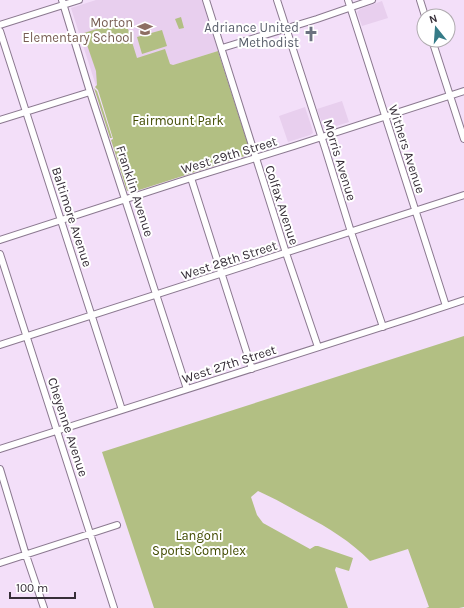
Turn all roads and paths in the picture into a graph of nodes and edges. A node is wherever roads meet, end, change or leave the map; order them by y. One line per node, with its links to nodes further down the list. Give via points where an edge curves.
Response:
1 (79, 0): 6 (street)
2 (206, 0): 11 (street, Colfax Avenue)
3 (277, 0): 9 (street, Morris Avenue)
4 (348, 0): 7 (street, Withers Avenue)
5 (372, 0): 7 (street)
6 (63, 2): 8 (street); 14 (street, Franklin Avenue)
7 (350, 7): 9 (street); 17 (street, Withers Avenue)
8 (0, 25)
9 (286, 28): 11 (street); 19 (street, Morris Avenue)
10 (0, 31): 16 (street, Baltimore Avenue)
11 (222, 48): 21 (street, Colfax Avenue)
12 (435, 48): 15 (street)
13 (464, 91): 15 (street, West 29th Street)
14 (90, 92): 16 (street); 24 (street, Franklin Avenue)
15 (450, 95): 17 (street, West 29th Street); 20 (street)
16 (26, 112): 18 (street); 26 (street, Baltimore Avenue)
17 (385, 116): 19 (street, West 29th Street); 25 (street, Withers Avenue)
18 (0, 120)
19 (322, 137): 21 (street, West 29th Street); 27 (street, Morris Avenue)
20 (464, 139)
21 (256, 158): 22 (street, West 29th Street); 29 (street, Colfax Avenue)
22 (191, 178): 24 (street, West 29th Street); 31 (street)
23 (464, 195): 25 (street, West 28th Street)
24 (126, 200): 26 (street, West 29th Street); 32 (street, Franklin Avenue)
25 (416, 211): 27 (street, West 28th Street); 34 (street, Withers Avenue)
26 (61, 221): 28 (street, West 29th Street); 35 (street, Baltimore Avenue)
27 (351, 232): 29 (street, West 28th Street); 36 (street, Morris Avenue)
28 (0, 240)
29 (286, 253): 31 (street, West 28th Street); 39 (street, Colfax Avenue)
30 (0, 254): 37 (street, Cheyenne Avenue)
31 (221, 273): 32 (street, West 28th Street); 40 (street)
32 (156, 294): 35 (street, West 28th Street); 41 (street, Franklin Avenue)
33 (464, 300): 34 (street, West 27th Street)
34 (446, 306): 36 (street, West 27th Street)
35 (92, 315): 37 (street, West 28th Street); 42 (street, Baltimore Avenue)
36 (383, 327): 39 (street, West 27th Street)
37 (27, 336): 38 (street, West 28th Street); 43 (street, Cheyenne Avenue)
38 (0, 345)
39 (318, 347): 40 (street, West 27th Street)
40 (252, 369): 41 (street, West 27th Street)
41 (187, 389): 42 (street, West 27th Street)
42 (122, 410): 43 (street, West 27th Street)
43 (58, 431): 44 (street, West 27th Street); 47 (street, Cheyenne Avenue)
44 (0, 449)
45 (0, 469): 48 (street)
46 (117, 525): 47 (street)
47 (90, 534): 48 (street); 51 (street, Cheyenne Avenue)
48 (26, 555): 49 (street); 50 (street)
49 (0, 563)
50 (44, 608)
51 (114, 608)

